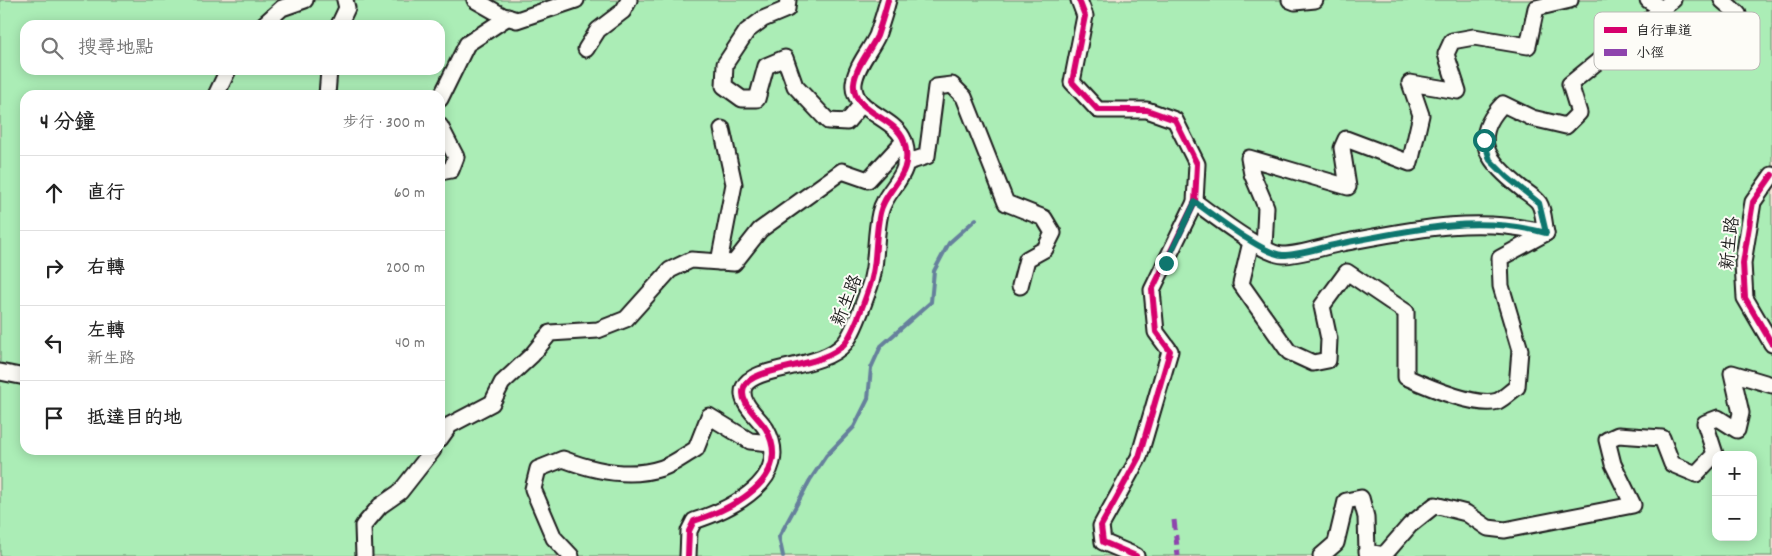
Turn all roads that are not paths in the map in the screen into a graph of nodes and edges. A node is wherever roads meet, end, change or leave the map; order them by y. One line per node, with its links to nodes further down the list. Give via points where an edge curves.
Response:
1 (305, 0): 14 (street)
2 (345, 0): 20 (street, via 347,8)
3 (475, 0): 18 (street)
4 (576, 0): 18 (street, via 526,18)
5 (629, 0): 21 (street, via 623,11 598,30)
6 (788, 0): 28 (street, via 787,9 763,18 747,31 725,64 724,86 742,99 757,99 766,66 786,58 795,86 828,121 847,122)
7 (888, 0): 28 (street, via 876,37 855,78 856,94)
8 (1079, 0): 35 (street, via 1085,16 1072,82 1098,110 1147,110 1174,120 1197,164)
9 (1290, 0): 10 (street)
10 (1315, 0)
11 (1570, 0): 37 (street, via 1536,8 1528,46 1474,37 1452,41 1446,54 1458,91 1410,84 1421,115 1410,163 1346,139 1342,148 1348,187 1249,158 1252,174 1266,206)
12 (1648, 0): 15 (street)
13 (1722, 0): 17 (street)
14 (282, 4): 19 (street)
15 (1667, 4): 16 (street)
16 (1657, 12)
17 (1736, 12)
18 (508, 18): 27 (street, via 468,44)
19 (268, 20)
20 (341, 20)
21 (586, 48)
22 (1594, 64): 36 (street, via 1570,84 1579,113 1566,126 1532,118 1503,104 1493,114 1484,140 1490,160 1539,203)
23 (226, 75): 25 (street)
24 (329, 75): 26 (street)
25 (218, 90)
26 (327, 90)
27 (445, 90)
28 (862, 104): 31 (street, via 897,130)
29 (722, 129): 38 (street, via 734,184)
30 (445, 136): 33 (street, via 456,157 451,170)
31 (904, 141): 32 (street, 新生路); 38 (street, via 868,180 842,171 760,230 734,263)
32 (905, 163): 39 (street, via 927,156 936,87 952,85 964,97 1006,203 1044,218 1053,233 1045,249 1027,259); 45 (street, 新生路, via 905,171 880,211 872,276 845,343 828,356 806,365 767,372 745,385 743,393 748,407 766,429)
33 (445, 171)
34 (1772, 175): 40 (street, 新生路, via 1753,202 1742,263 1745,298)
35 (1195, 202): 37 (street); 50 (street, via 1152,290 1156,332 1170,351 1138,457 1101,526 1103,542)
36 (1546, 233): 37 (street, via 1519,226 1471,223 1421,228 1281,256); 37 (street, via 1500,258 1501,286 1520,350 1517,387 1497,401 1467,400 1406,377 1406,312 1347,272 1322,306 1329,339 1328,360 1313,362 1289,352 1241,284)
37 (1258, 245)
38 (719, 262): 44 (street, via 691,260 670,270 626,319 598,330 550,333 532,355 502,382 492,403 450,425)
39 (1020, 286)
40 (1772, 344)
41 (0, 372): 42 (street)
42 (20, 376)
43 (1772, 385): 51 (street, via 1732,373 1741,413 1737,430 1718,418 1705,423 1715,454 1696,474 1672,464 1662,438 1618,434 1607,440 1613,464 1633,505 1505,530 1488,528 1466,513 1435,506 1410,525 1384,555 1367,552 1366,517 1361,498 1346,501 1336,543)
44 (445, 432)
45 (771, 444): 48 (street, via 750,440 709,416 696,450 662,468 634,473 591,469 563,459 538,469 533,489 554,538); 49 (street, via 768,472 748,497 694,521 689,531)
46 (429, 455): 47 (street, via 400,492 380,506 363,526)
47 (364, 556)
48 (571, 556)
49 (688, 556)
50 (1136, 556)
51 (1321, 556)

